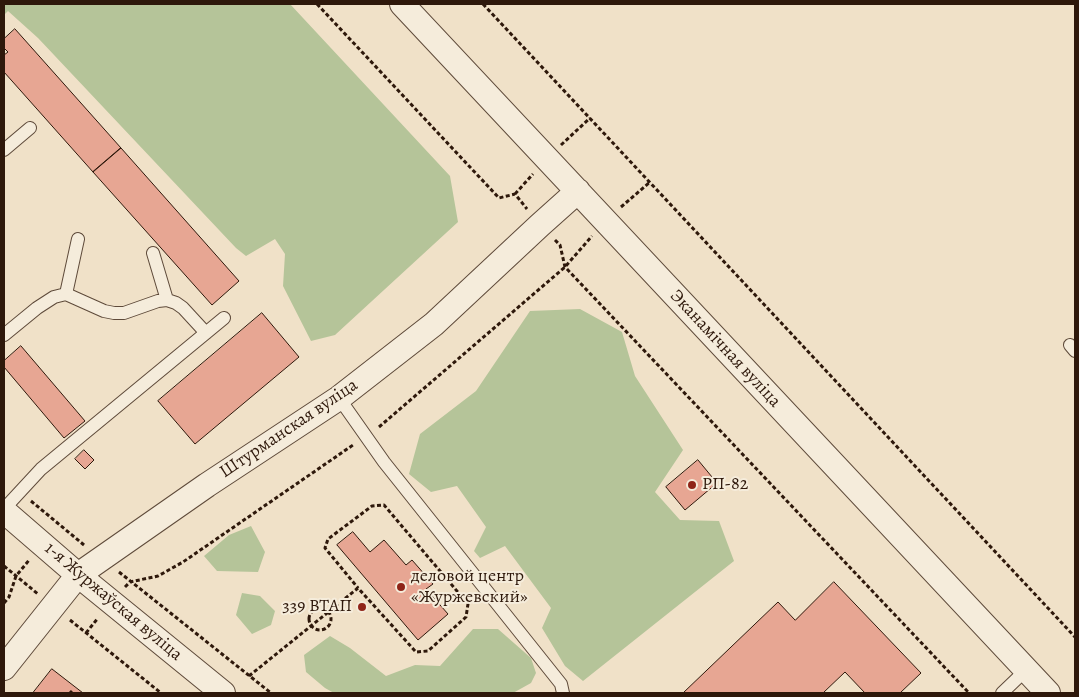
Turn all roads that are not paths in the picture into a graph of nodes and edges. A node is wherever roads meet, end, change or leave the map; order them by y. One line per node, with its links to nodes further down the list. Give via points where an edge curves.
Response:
1 (402, 4): 4 (street, Эканамічная вуліца)
2 (30, 128): 3 (lane)
3 (4, 150)
4 (578, 191): 12 (street, Штурманская вуліца, via 434,324); 16 (street, Эканамічная вуліца)
5 (78, 239): 7 (lane)
6 (153, 253): 8 (lane)
7 (66, 294): 8 (lane, via 114,313); 11 (lane, via 54,297 37,308)
8 (167, 300): 10 (lane, via 183,308)
9 (224, 318): 10 (lane)
10 (206, 333): 13 (lane, via 41,469)
11 (4, 335)
12 (339, 398): 14 (street, Штурманская вуліца); 18 (lane, via 384,462 561,684)
13 (4, 510): 14 (street, 1-я Журжаўская вуліца)
14 (78, 575): 15 (street, Штурманская вуліца); 17 (street, 1-я Журжаўская вуліца)
15 (4, 668)
16 (1026, 670): 19 (lane); 20 (street, Эканамічная вуліца)
17 (223, 693)
18 (563, 693)
19 (1002, 693)
20 (1048, 693)

